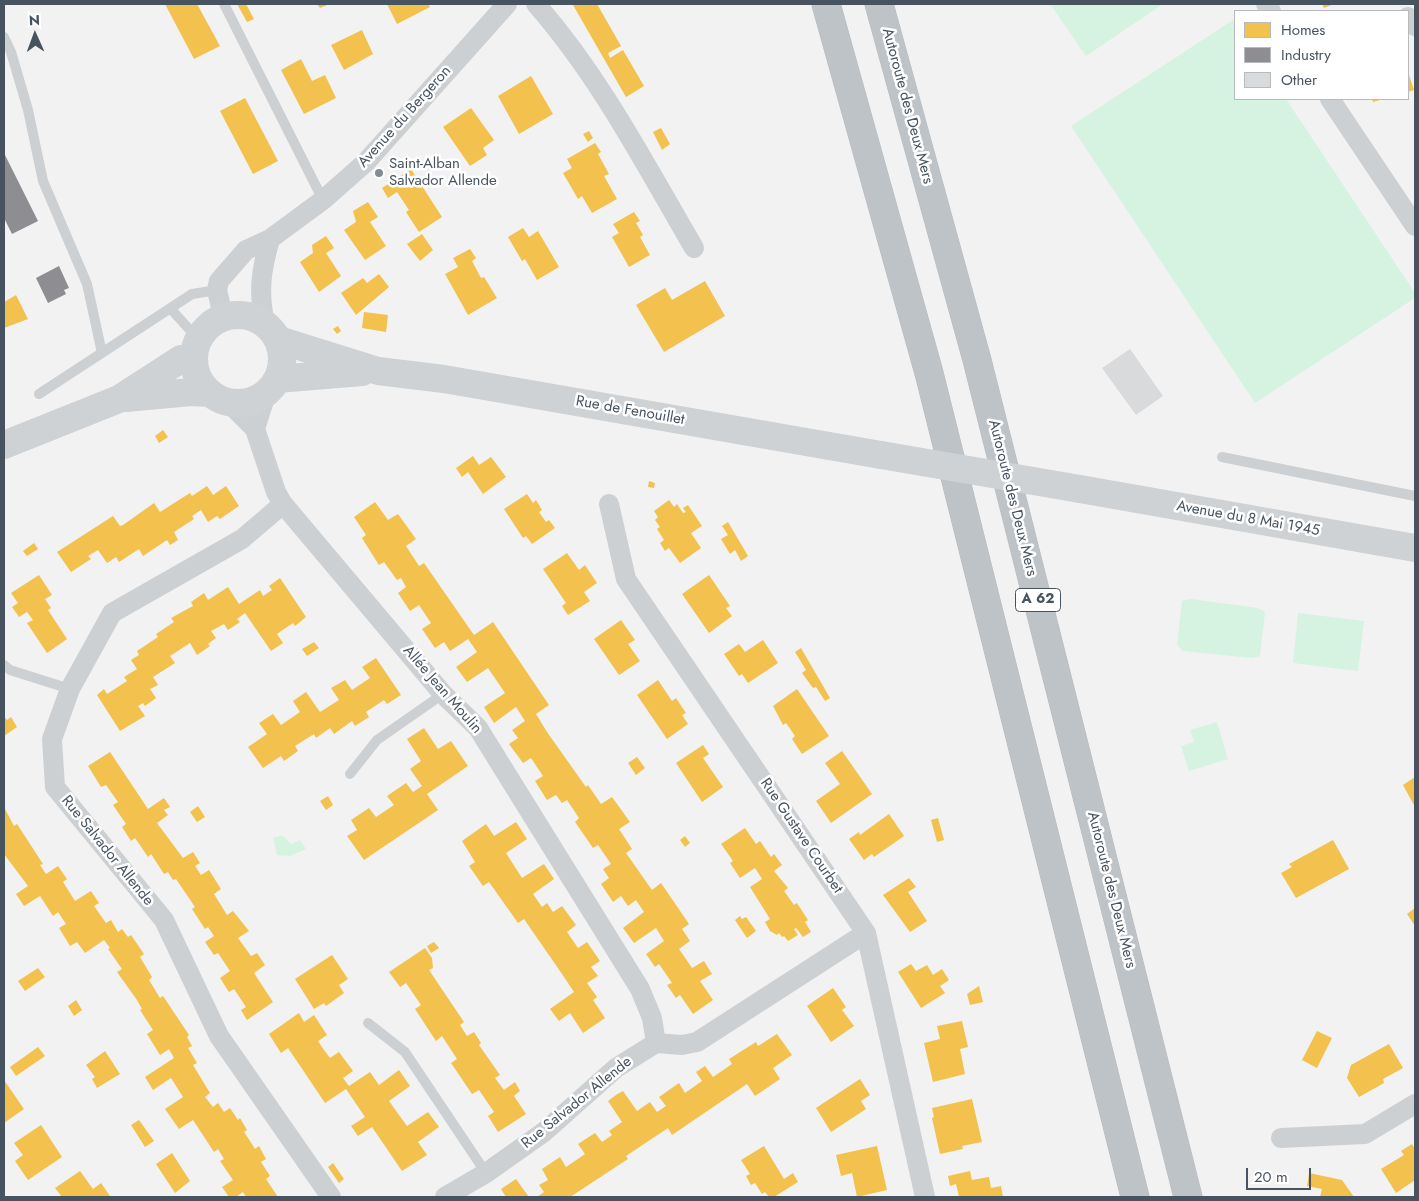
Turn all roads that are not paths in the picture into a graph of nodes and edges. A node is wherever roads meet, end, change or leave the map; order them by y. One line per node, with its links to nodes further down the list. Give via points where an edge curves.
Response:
1 (224, 4): 8 (lane)
2 (508, 4): 8 (street, Avenue du Bergeron, via 464,50 387,141)
3 (536, 4): 11 (street, via 564,35 603,93)
4 (826, 4): 44 (highway, via 929,373)
5 (879, 4): 45 (highway, Autoroute des Deux Mers / A 62, via 980,370)
6 (4, 37): 17 (lane, via 28,110 44,181 87,284)
7 (1331, 100): 9 (street)
8 (323, 200): 10 (street, Avenue du Bergeron)
9 (1415, 226)
10 (270, 239): 12 (street, Avenue du Bergeron, via 246,250 219,281); 15 (street, via 260,282)
11 (694, 248)
12 (216, 290): 13 (lane, via 192,294); 14 (street)
13 (170, 308): 16 (lane); 17 (lane)
14 (224, 316): 15 (main road, Rue de Fenouillet, via 245,315); 16 (main road, Rue de Fenouillet, via 213,322)
15 (272, 332): 18 (main road, Rue de Fenouillet); 19 (main road, via 282,360)
16 (195, 348): 21 (main road, via 196,376); 22 (main road, Rue de Fenouillet)
17 (102, 353): 20 (lane)
18 (378, 371): 19 (main road, Rue de Fenouillet); 26 (main road, Rue de Fenouillet, bridge, via 453,381)
19 (271, 386): 21 (main road, Rue de Fenouillet, via 244,403); 23 (street)
20 (39, 394)
21 (220, 398): 22 (main road, Rue de Fenouillet, via 191,392); 23 (street, Allée Jean Moulin)
22 (119, 399): 24 (main road, Rue de Fenouillet)
23 (255, 429): 28 (street, Allée Jean Moulin, via 276,492)
24 (4, 445)
25 (1222, 457): 27 (lane)
26 (1080, 489): 30 (main road, Avenue du 8 Mai 1945)
27 (1415, 496)
28 (284, 504): 32 (street, Rue Salvador Allende, via 242,539 112,613); 33 (street, Allée Jean Moulin)
29 (609, 504): 35 (street, Rue Gustave Courbet, via 626,579)
30 (1415, 548)
31 (4, 665): 32 (lane, via 10,670)
32 (70, 689): 41 (street, Rue Salvador Allende, via 52,739 55,787 164,920 219,1036)
33 (443, 694): 34 (lane, via 377,740); 37 (street, Allée Jean Moulin, via 478,728 640,989 652,1018)
34 (350, 774)
35 (866, 933): 37 (street, via 697,1042 682,1045); 43 (street, Rue Gustave Courbet)
36 (368, 1023): 40 (lane, via 406,1052)
37 (656, 1042): 40 (street, Rue Salvador Allende, via 616,1068 544,1132)
38 (1415, 1104): 39 (street, via 1365,1134)
39 (1281, 1138)
40 (486, 1174): 42 (street, Rue Salvador Allende)
41 (331, 1197)
42 (445, 1197)
43 (926, 1197)
44 (1135, 1197)
45 (1188, 1197)

